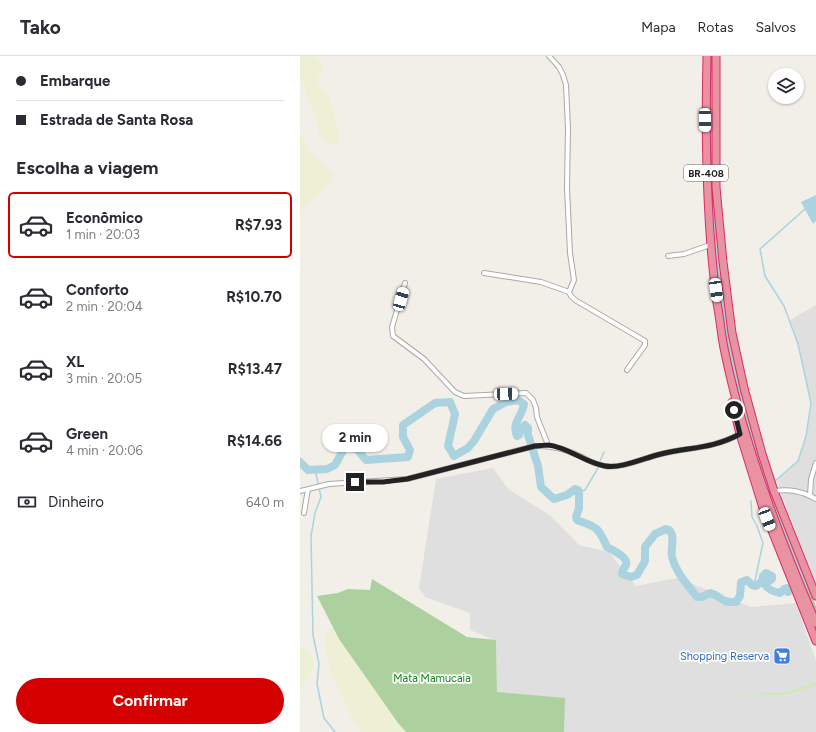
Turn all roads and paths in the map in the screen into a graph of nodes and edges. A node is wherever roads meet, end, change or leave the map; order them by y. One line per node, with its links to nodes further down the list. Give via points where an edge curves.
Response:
1 (548, 56): 9 (street, via 559,67 566,86 567,188 574,280)
2 (707, 56): 4 (highway, BR-408, via 706,188)
3 (716, 56): 15 (highway, BR-408, via 716,187 732,333 744,388)
4 (710, 245): 5 (street, via 684,254); 8 (highway, BR-408)
5 (668, 256)
6 (484, 273): 9 (street, via 541,282)
7 (405, 283): 12 (street, via 392,327 393,336 424,359 459,394 526,394 533,400)
8 (716, 290): 11 (highway, via 714,306 717,328); 21 (highway, BR-408, via 724,348 757,470 780,536)
9 (569, 292): 10 (street, via 575,300 645,341 645,345)
10 (627, 370)
11 (740, 434): 12 (street, via 716,444 660,454 614,466 595,464); 22 (highway, via 763,508)
12 (548, 445): 14 (street, via 535,446 407,479 355,482)
13 (816, 464): 17 (street, via 811,479)
14 (308, 490): 16 (street); 19 (street)
15 (774, 490): 17 (street, via 792,490); 20 (highway, BR-408)
16 (300, 491)
17 (810, 496): 18 (street)
18 (816, 499)
19 (304, 513)
20 (816, 596)
21 (816, 623)
22 (816, 640)

